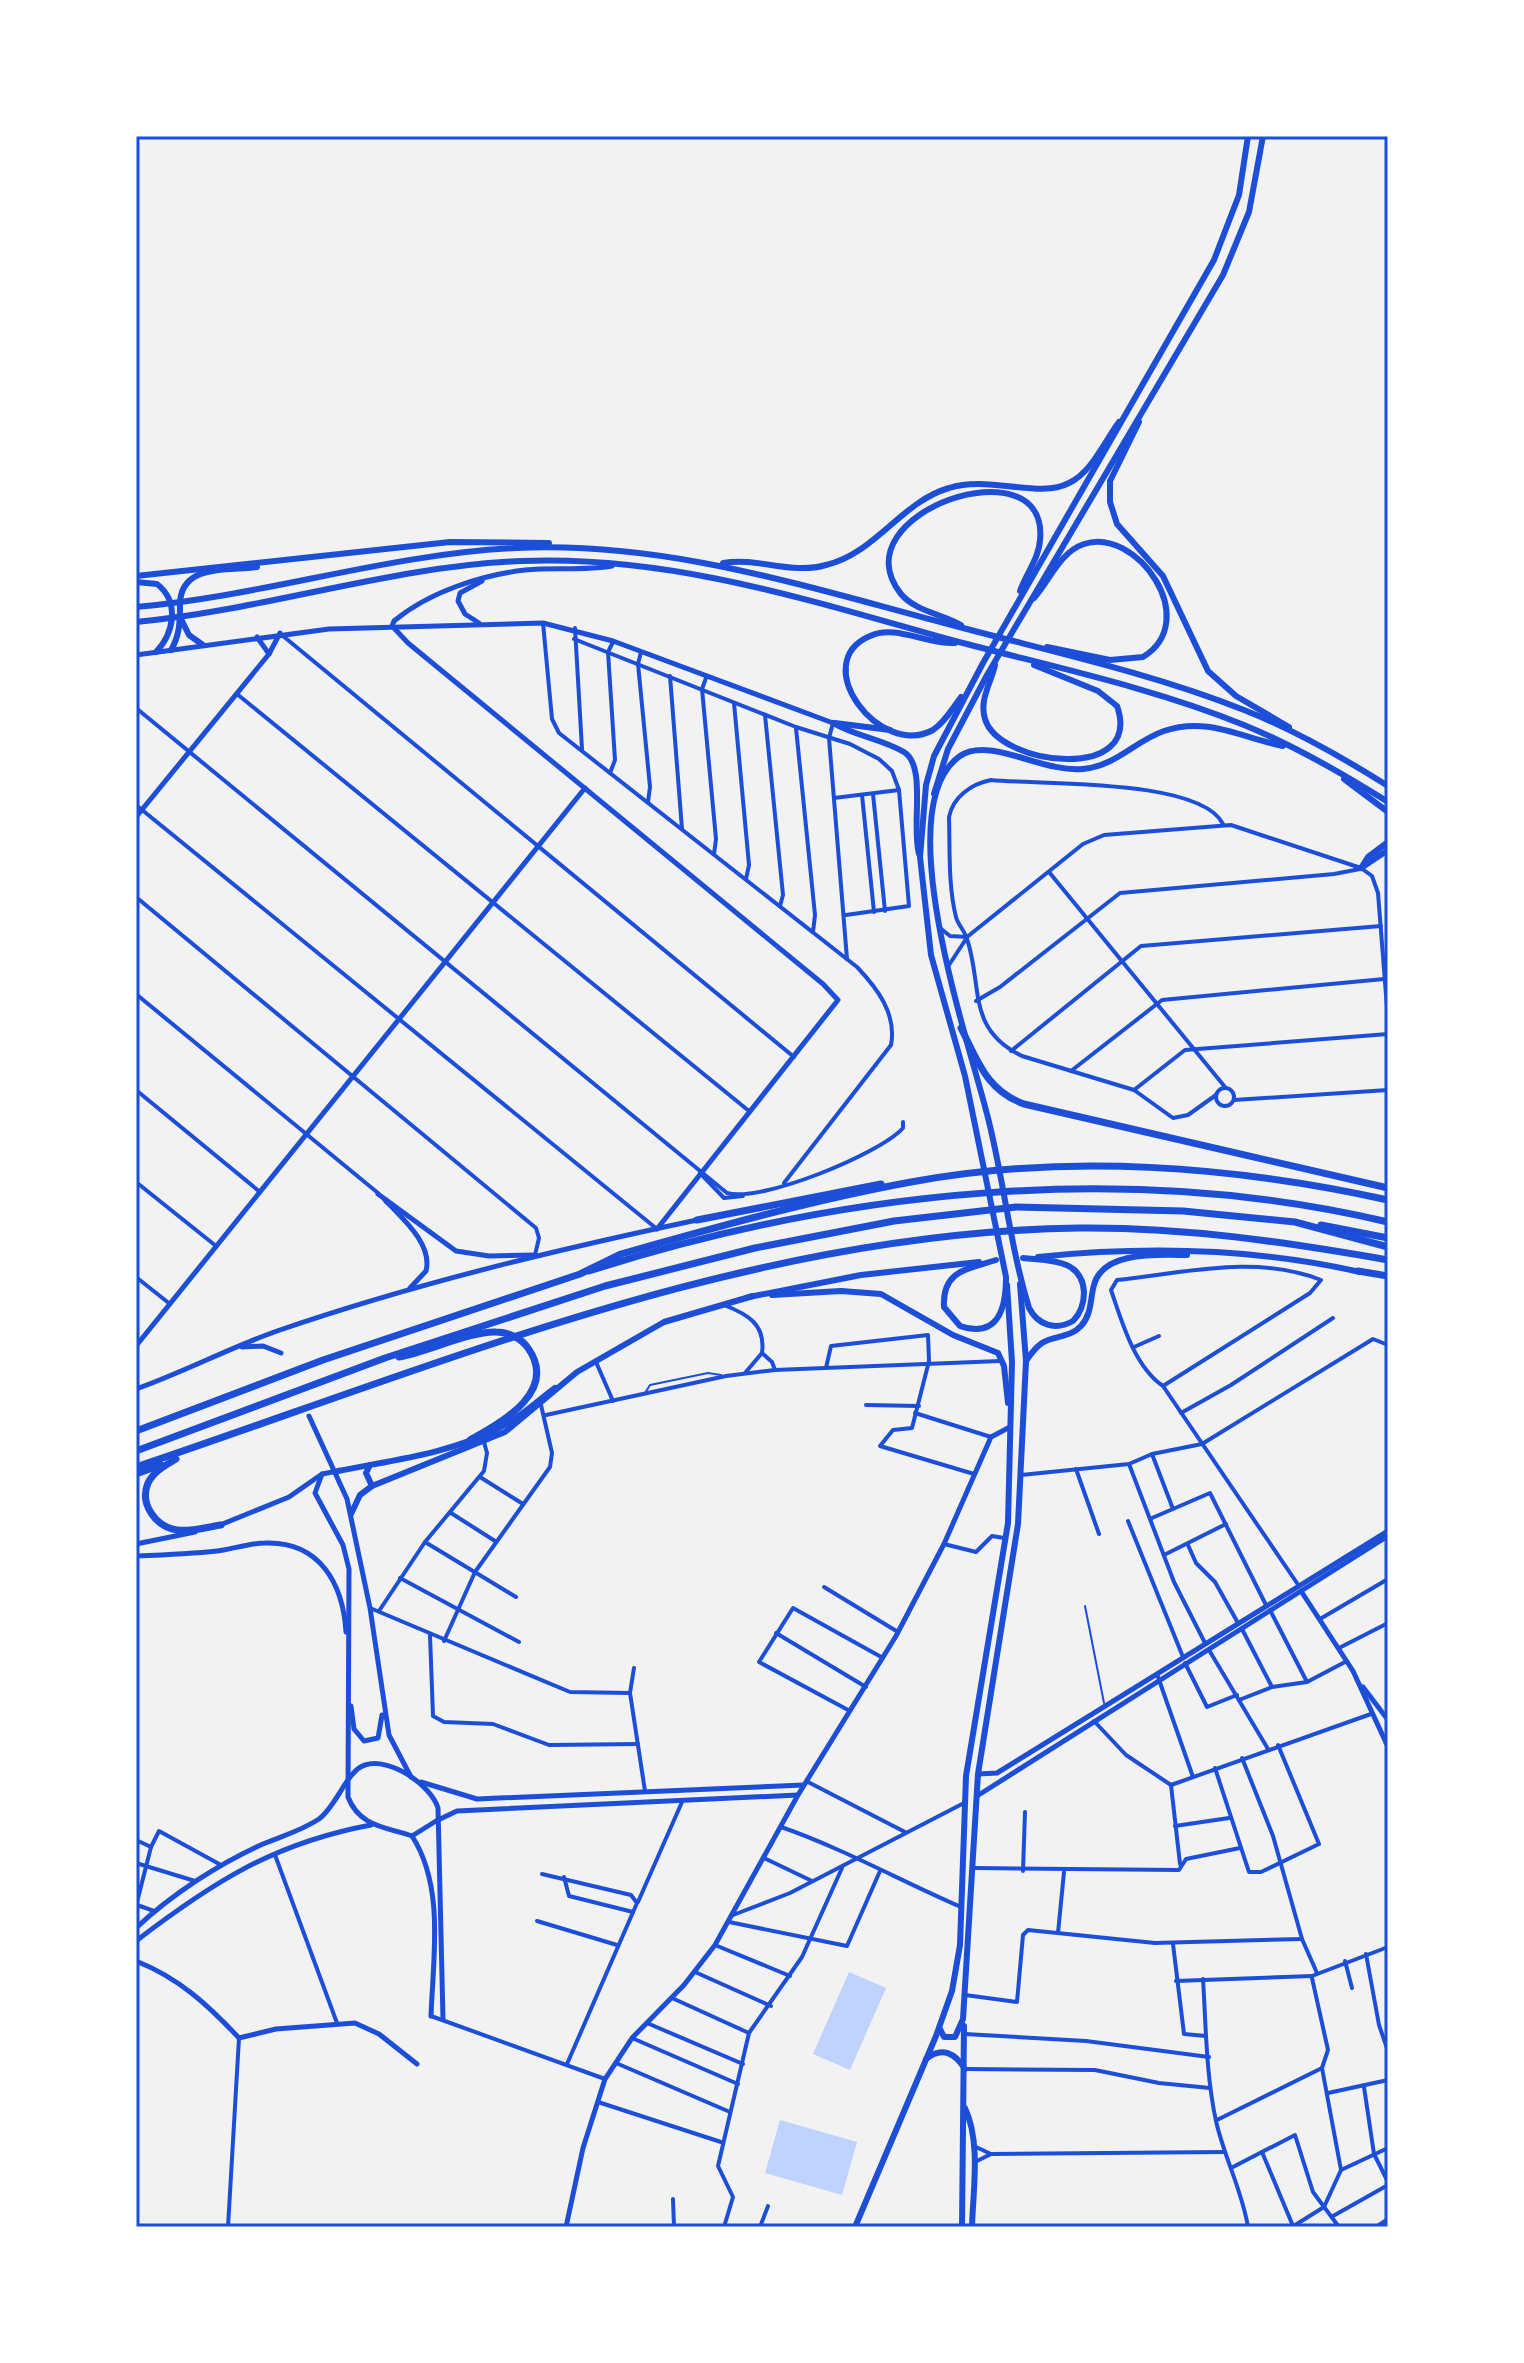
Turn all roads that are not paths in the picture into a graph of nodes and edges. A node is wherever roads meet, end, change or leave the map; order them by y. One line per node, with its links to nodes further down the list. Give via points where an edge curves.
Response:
1 (1248, 136): 4 (main road, via 1239,195 1224,239)
2 (1263, 136): 3 (main road, via 1254,195 1238,241)
3 (1144, 411): 12 (main road); 48 (main road, via 1110,481 1117,524 1163,576 1208,671 1236,696)
4 (1126, 413): 8 (main road, via 1079,476 1059,487 989,482 947,488 913,506 857,552 824,566); 11 (main road)
5 (576, 547): 6 (main road, via 510,540 450,542); 8 (main road); 13 (main road, via 425,556 183,603)
6 (312, 557): 10 (main road); 14 (main road, via 193,576 180,591)
7 (624, 564): 9 (street, via 526,570); 14 (main road, via 539,561 442,568); 25 (main road, via 735,581)
8 (719, 564): 20 (main road)
9 (489, 578): 17 (street, via 460,593 458,601); 18 (street, via 412,608)
10 (136, 579): 29 (main road, via 157,584 169,600 171,630)
11 (1017, 602): 20 (main road, via 1040,539 1029,507 1013,496 975,491 929,508 899,538 891,555 891,574 911,603); 39 (main road)
12 (1026, 606): 27 (main road, via 1066,555 1096,541 1133,556 1158,584 1169,624 1159,645 1133,660); 34 (main road)
13 (136, 607)
14 (183, 616): 15 (main road); 26 (main road, via 189,635); 28 (main road)
15 (136, 622)
16 (543, 623): 17 (street); 19 (street); 51 (street, via 554,727)
17 (480, 624): 18 (street)
18 (392, 626): 21 (street); 56 (street)
19 (575, 628): 23 (street); 24 (street)
20 (971, 630): 27 (main road)
21 (280, 633): 22 (street); 32 (street); 71 (street)
22 (256, 637): 26 (street); 32 (street)
23 (574, 639): 30 (street); 51 (street)
24 (613, 641): 30 (street); 31 (street)
25 (962, 643): 35 (main road); 47 (main road, via 888,632 870,635 855,647 846,665 848,686 864,712)
26 (203, 645): 28 (street)
27 (1028, 645): 48 (main road, via 1205,696)
28 (171, 650): 29 (street)
29 (156, 652): 33 (street)
30 (608, 652): 36 (street); 54 (street, via 615,760)
31 (641, 652): 36 (street); 38 (street)
32 (269, 654): 41 (street)
33 (136, 655)
34 (997, 657): 35 (main road, via 983,707 985,721 996,735 1053,758 1105,752 1120,728 1117,706 1098,691); 64 (main road, via 948,749)
35 (1025, 659): 50 (main road, via 1198,708)
36 (638, 664): 37 (street); 61 (street)
37 (670, 676): 40 (street); 69 (street)
38 (706, 678): 40 (street); 45 (street)
39 (974, 680): 47 (main road, via 931,731 913,735); 74 (main road, via 930,769)
40 (702, 689): 42 (street); 73 (street)
41 (237, 694): 52 (street); 79 (street)
42 (734, 703): 44 (street); 77 (street)
43 (136, 708): 52 (street)
44 (765, 715): 46 (street); 80 (street)
45 (833, 723): 47 (main road); 49 (street); 74 (main road, via 913,759)
46 (796, 727): 49 (street); 87 (street)
47 (890, 730)
48 (1298, 734): 55 (main road)
49 (829, 738): 57 (street, via 879,759 892,771); 60 (street)
50 (1294, 748): 53 (main road); 64 (main road, via 1207,725 1165,731 1112,762 1084,769 1051,768 983,749 953,762)
51 (582, 750): 54 (street)
52 (189, 753): 65 (street); 91 (street)
53 (1336, 771): 62 (main road); 66 (main road)
54 (610, 773): 61 (street)
55 (1388, 786)
56 (585, 788): 71 (street); 103 (street, via 838,1000)
57 (899, 790): 58 (street); 81 (street, via 909,906)
58 (873, 794): 59 (street); 81 (street)
59 (862, 795): 60 (street); 82 (street)
60 (834, 798): 83 (street)
61 (648, 802): 69 (street)
62 (1388, 802)
63 (136, 805): 65 (street)
64 (934, 805): 86 (main road, via 932,848)
65 (142, 810): 67 (street); 97 (street)
66 (1388, 812)
67 (136, 817)
68 (1223, 824): 75 (street); 76 (street, via 1104,835 1083,844); 88 (street, via 1202,806 1151,790 991,780 972,786 951,806 949,817 956,918)
69 (682, 829): 73 (street)
70 (1388, 842): 75 (main road)
71 (538, 847): 79 (street); 103 (street)
72 (1388, 850): 75 (main road)
73 (714, 854): 77 (street)
74 (920, 857): 139 (main road, via 934,970 977,1132)
75 (1361, 868): 84 (street, via 1128,891); 85 (street, via 1377,882)
76 (1049, 872): 84 (street); 88 (street)
77 (746, 879): 80 (street)
78 (136, 897): 105 (street)
79 (493, 904): 91 (street); 112 (street)
80 (780, 906): 87 (street)
81 (885, 911): 82 (street)
82 (874, 913): 83 (street)
83 (846, 915): 89 (street)
84 (1088, 917): 90 (street); 95 (street)
85 (1381, 926): 90 (street, via 1141,946); 93 (street)
86 (940, 927): 88 (street, via 950,936); 92 (main road)
87 (813, 932): 89 (street)
88 (967, 937): 92 (street); 95 (street)
89 (847, 959): 118 (street, via 883,999 891,1045)
90 (1122, 959): 96 (street); 102 (street)
91 (445, 961): 97 (street); 115 (street)
92 (946, 969): 99 (main road)
93 (1385, 979): 96 (street); 98 (street)
94 (136, 994): 114 (street)
95 (976, 1001): 102 (street, via 988,1027)
96 (1157, 1003): 101 (street); 104 (street)
97 (399, 1018): 105 (street); 126 (street)
98 (1388, 1020)
99 (961, 1028): 119 (highway, via 989,1082 1024,1104); 137 (main road, via 991,1131)
100 (1388, 1034): 101 (street)
101 (1196, 1050): 106 (street); 108 (street, via 1185,1050)
102 (1011, 1051): 104 (street)
103 (794, 1057): 112 (street)
104 (1071, 1071): 108 (street)
105 (353, 1074): 114 (street); 131 (street, via 536,1228)
106 (1225, 1087): 110 (street); 111 (street)
107 (136, 1090): 120 (street)
108 (1134, 1090): 110 (street, via 1178,1119)
109 (1388, 1090): 111 (street)
110 (1216, 1095): 111 (street, via 1222,1105)
111 (1234, 1100)
112 (749, 1111): 115 (street)
113 (903, 1122): 118 (street, via 886,1144)
114 (306, 1133): 120 (street); 121 (street)
115 (700, 1172): 118 (street, via 727,1193); 126 (street)
116 (136, 1182): 128 (street)
117 (911, 1182): 122 (highway, via 1015,1170 1161,1170 1264,1178); 123 (highway); 136 (highway, via 655,1244)
118 (782, 1185)
119 (1388, 1188)
120 (260, 1192): 128 (street)
121 (378, 1194): 131 (street, via 456,1251); 141 (street, via 410,1227 427,1256 422,1279)
122 (1388, 1200)
123 (697, 1220): 126 (street)
124 (1295, 1222): 127 (highway); 129 (highway); 153 (highway, via 1221,1213 1052,1207 931,1215 677,1267)
125 (1388, 1222): 136 (highway, via 1211,1195 1119,1190 977,1193 793,1220)
126 (657, 1229): 131 (street)
127 (1388, 1238)
128 (216, 1246): 144 (street)
129 (1388, 1247)
130 (1215, 1254): 132 (main road, via 1123,1249); 135 (main road); 157 (main road, via 1141,1256 1107,1267 1094,1284 1082,1325 1042,1343)
131 (535, 1255): 141 (street)
132 (1023, 1258): 133 (main road); 137 (main road, via 1063,1262 1077,1272 1084,1294 1077,1317 1058,1327 1037,1319)
133 (996, 1260): 139 (main road, via 951,1277 944,1295 948,1316 964,1328 989,1325 1004,1309); 142 (main road, via 861,1275)
134 (1388, 1262): 180 (highway, via 1246,1236 1121,1228 1005,1231 893,1245 702,1283 555,1322)
135 (1358, 1271): 140 (highway)
136 (580, 1274): 176 (highway, via 323,1360)
137 (1020, 1275): 157 (main road)
138 (136, 1277): 144 (street)
139 (1006, 1277): 170 (main road)
140 (1388, 1278)
141 (406, 1291): 150 (street)
142 (749, 1297): 143 (main road); 156 (main road, via 828,1291 881,1294 953,1335 998,1353)
143 (721, 1303): 152 (street, via 754,1321); 154 (main road, via 664,1322)
144 (170, 1304): 148 (street)
145 (1333, 1318): 172 (street)
146 (1159, 1336): 149 (street)
147 (1388, 1345): 181 (street, via 1373,1339)
148 (136, 1346)
149 (1134, 1347): 163 (street, via 1149,1377); 163 (street, via 1111,1290 1117,1280 1263,1266 1321,1280 1310,1293)
150 (237, 1348): 151 (street, via 263,1346); 164 (street)
151 (281, 1353)
152 (762, 1353): 159 (street); 161 (street)
153 (385, 1358): 178 (highway, via 501,1332 525,1345 535,1366 533,1391 510,1416); 182 (highway)
154 (595, 1360): 160 (main road); 166 (street)
155 (929, 1361): 156 (street); 158 (street); 158 (street, via 928,1335 838,1343 831,1346); 169 (street)
156 (1003, 1361): 170 (main road)
157 (1026, 1361): 193 (main road)
158 (826, 1368): 159 (street)
159 (775, 1370): 161 (street)
160 (577, 1372): 167 (main road); 178 (main road, via 502,1427)
161 (743, 1374): 162 (street)
162 (726, 1376): 165 (street); 165 (lane, via 708,1373 650,1385)
163 (1163, 1386): 172 (street)
164 (136, 1389)
165 (643, 1395): 166 (street)
166 (613, 1401): 173 (street)
167 (541, 1405): 173 (street); 179 (main road)
168 (866, 1405): 169 (street)
169 (919, 1406): 171 (street)
170 (1010, 1410): 175 (main road)
171 (915, 1413): 177 (street); 192 (street, via 912,1428 893,1430 880,1446)
172 (1181, 1413): 181 (street)
173 (546, 1415): 196 (street, via 552,1461)
174 (309, 1416): 189 (street)
175 (1010, 1427): 177 (street); 206 (main road)
176 (136, 1431)
177 (991, 1437): 192 (street)
178 (470, 1440): 186 (main road)
179 (484, 1442): 194 (street, via 487,1459); 195 (main road)
180 (211, 1444): 184 (highway); 187 (highway)
181 (1202, 1444): 183 (street); 218 (street)
182 (136, 1451)
183 (1152, 1454): 185 (street); 197 (street)
184 (176, 1459): 190 (highway); 203 (highway, via 147,1485 152,1515 180,1531)
185 (1129, 1464): 188 (street); 200 (street)
186 (371, 1465): 189 (main road); 195 (main road, via 366,1473)
187 (136, 1467)
188 (1076, 1469): 193 (street); 204 (street)
189 (338, 1471): 191 (street); 199 (street)
190 (136, 1474)
191 (322, 1474): 203 (street, via 289,1497); 235 (street, via 315,1493 343,1545 349,1569)
192 (974, 1474): 210 (street)
193 (1021, 1475): 261 (main road, via 1018,1524)
194 (480, 1477): 196 (street); 198 (street)
195 (372, 1486): 199 (main road, via 360,1495)
196 (523, 1504): 207 (street)
197 (1173, 1509): 200 (street); 202 (street, via 1210,1493)
198 (451, 1513): 207 (street); 208 (street)
199 (351, 1514): 221 (street)
200 (1151, 1519): 212 (street)
201 (1128, 1521): 237 (street)
202 (1227, 1524): 211 (street); 222 (street)
203 (221, 1525): 209 (street)
204 (1099, 1534)
205 (1388, 1534): 218 (street)
206 (1007, 1539): 210 (street, via 992,1536 976,1552); 271 (main road)
207 (495, 1541): 214 (street)
208 (425, 1542): 214 (street); 215 (street)
209 (136, 1544)
210 (944, 1544): 228 (street)
211 (1188, 1545): 212 (street); 227 (street)
212 (1164, 1555): 233 (street)
213 (136, 1556): 235 (street, via 264,1543 310,1553 333,1577 343,1604)
214 (475, 1572): 219 (street); 223 (street)
215 (400, 1578): 223 (street); 224 (street)
216 (1388, 1579): 225 (street)
217 (824, 1587): 228 (street)
218 (1300, 1588): 222 (street); 225 (street)
219 (516, 1597)
220 (1085, 1606): 249 (lane)
221 (370, 1608): 224 (street); 248 (street)
222 (1268, 1608): 227 (street); 241 (street)
223 (458, 1609): 231 (street); 232 (street)
224 (379, 1612): 230 (street)
225 (1320, 1619): 234 (street)
226 (1388, 1623): 234 (street)
227 (1239, 1625): 233 (street); 244 (street)
228 (898, 1632): 236 (street)
229 (776, 1633): 236 (street, via 793,1608); 243 (street); 250 (street, via 759,1662)
230 (430, 1635): 231 (street); 255 (street, via 430,1700 433,1716 444,1722 493,1724 549,1745)
231 (444, 1641): 246 (street, via 570,1692)
232 (519, 1642)
233 (1206, 1646): 237 (street); 247 (street)
234 (1339, 1648): 238 (street)
235 (347, 1650): 245 (street)
236 (883, 1658): 243 (street)
237 (1184, 1660): 240 (street); 247 (street, via 1207,1707)
238 (1347, 1661): 241 (street); 242 (street)
239 (634, 1668): 246 (street)
240 (1158, 1677): 249 (street); 254 (street); 262 (street)
241 (1307, 1682): 244 (street)
242 (1360, 1683): 251 (street); 252 (street)
243 (866, 1687): 250 (street)
244 (1272, 1687): 247 (street)
245 (349, 1689): 248 (street, via 354,1729 364,1741 381,1733); 266 (street)
246 (630, 1693): 255 (street)
247 (1238, 1698): 258 (street)
248 (382, 1704): 263 (street, via 395,1751)
249 (1105, 1709): 261 (street, via 997,1773)
250 (851, 1712): 264 (street)
251 (1371, 1714): 253 (street); 256 (street)
252 (1387, 1718): 253 (street)
253 (1374, 1720): 257 (street)
254 (1094, 1721): 265 (street, via 1126,1755); 269 (street)
255 (638, 1744): 267 (street)
256 (1278, 1745): 258 (street); 286 (street, via 1319,1844)
257 (1388, 1747)
258 (1268, 1749): 259 (street)
259 (1242, 1758): 260 (street); 286 (street)
260 (1215, 1768): 262 (street); 273 (street)
261 (978, 1774): 269 (main road)
262 (1193, 1777): 265 (street)
263 (412, 1778): 266 (street, via 376,1763 353,1772); 267 (street, via 477,1799); 274 (street, via 436,1801)
264 (806, 1784): 267 (street); 268 (street); 278 (street)
265 (1171, 1785): 276 (street)
266 (346, 1786): 275 (street, via 351,1805); 289 (street, via 320,1818)
267 (645, 1794)
268 (798, 1795): 270 (street); 277 (street)
269 (976, 1797): 292 (main road)
270 (682, 1802): 274 (street, via 457,1811); 300 (street)
271 (964, 1803): 278 (street); 302 (main road)
272 (1025, 1812): 294 (street)
273 (1229, 1818): 276 (street); 282 (street)
274 (437, 1820): 279 (street); 330 (street)
275 (371, 1825): 279 (street); 283 (street)
276 (1175, 1826): 288 (street)
277 (781, 1827): 284 (street); 285 (street, via 822,1841)
278 (905, 1832): 285 (street)
279 (412, 1836): 329 (street, via 426,1864 431,1892)
280 (136, 1840): 281 (street)
281 (151, 1847): 289 (street, via 159,1831); 290 (street)
282 (1240, 1848): 286 (street, via 1249,1872); 288 (street)
283 (274, 1852): 312 (street, via 208,1888); 333 (street)
284 (764, 1858): 299 (street); 305 (street)
285 (856, 1861): 291 (street); 293 (street)
286 (1278, 1862): 311 (street)
287 (136, 1863): 290 (street)
288 (1180, 1864): 295 (street, via 1179,1870)
289 (223, 1866): 298 (street)
290 (149, 1867): 298 (street); 301 (street)
291 (842, 1868): 299 (street); 310 (street)
292 (974, 1868): 294 (street); 326 (main road)
293 (880, 1871): 302 (street); 310 (street, via 847,1946)
294 (1023, 1871): 295 (street)
295 (1064, 1872): 309 (street)
296 (542, 1874): 297 (street)
297 (564, 1877): 300 (street, via 631,1895); 304 (street, via 569,1896)
298 (198, 1882): 303 (street)
299 (813, 1882): 305 (street)
300 (637, 1903): 304 (street)
301 (136, 1905): 303 (street)
302 (963, 1908): 332 (main road, via 952,1991)
303 (154, 1911): 308 (street)
304 (633, 1912): 314 (street)
305 (733, 1915): 307 (street)
306 (537, 1921): 314 (street)
307 (729, 1922): 310 (street); 315 (street)
308 (136, 1928)
309 (1058, 1933): 313 (street); 326 (street, via 1028,1930 1023,1935 1017,2002)
310 (809, 1937): 322 (street)
311 (1302, 1939): 313 (street); 321 (street)
312 (136, 1941)
313 (1173, 1944): 324 (street)
314 (617, 1945): 345 (street)
315 (715, 1945): 320 (street); 322 (street)
316 (1388, 1947): 317 (street)
317 (1366, 1954): 319 (street); 340 (street)
318 (136, 1961): 338 (street, via 200,1997)
319 (1345, 1961): 321 (street); 325 (street)
320 (695, 1972): 327 (street); 328 (street)
321 (1315, 1975): 323 (street); 347 (street, via 1328,2050)
322 (790, 1976): 328 (street)
323 (1203, 1979): 324 (street); 337 (street)
324 (1176, 1981): 337 (street, via 1184,2034)
325 (1352, 1988)
326 (965, 1995): 331 (main road)
327 (671, 1997): 334 (street); 335 (street)
328 (771, 2006): 335 (street)
329 (431, 2016): 330 (street)
330 (443, 2019): 345 (street)
331 (963, 2019): 332 (main road, via 960,2033 951,2039 941,2034); 336 (main road)
332 (941, 2022): 342 (main road)
333 (337, 2023): 338 (street); 344 (street, via 355,2023 379,2034)
334 (647, 2023): 339 (street); 346 (street)
335 (749, 2033): 346 (street)
336 (965, 2034): 341 (street, via 1086,2041); 348 (main road)
337 (1206, 2036): 341 (street)
338 (239, 2038): 377 (street)
339 (632, 2038): 343 (street); 351 (street)
340 (1388, 2051)
341 (1209, 2057): 353 (street)
342 (925, 2059): 348 (main road, via 948,2053); 382 (main road)
343 (616, 2063): 349 (street); 357 (street)
344 (417, 2064)
345 (567, 2064): 349 (street)
346 (743, 2064): 351 (street)
347 (1322, 2068): 354 (street); 358 (street)
348 (965, 2069): 353 (street, via 1095,2070); 356 (main road)
349 (605, 2079): 355 (street)
350 (1388, 2080): 352 (street)
351 (738, 2084): 357 (street)
352 (1364, 2087): 354 (street); 366 (street)
353 (1210, 2088): 358 (street)
354 (1327, 2093): 369 (street)
355 (597, 2102): 360 (street); 378 (street)
356 (964, 2106): 359 (main road); 361 (main road, via 972,2122)
357 (730, 2112): 360 (street)
358 (1216, 2120): 363 (street)
359 (963, 2132): 361 (main road); 374 (main road)
360 (721, 2142): 380 (street, via 718,2166 733,2197)
361 (973, 2146): 365 (street); 367 (main road)
362 (1388, 2148): 366 (street)
363 (1224, 2152): 365 (street); 368 (street)
364 (1262, 2152): 368 (street); 373 (street, via 1295,2135 1313,2192); 386 (street)
365 (991, 2154): 367 (street)
366 (1374, 2154): 369 (street); 370 (street)
367 (973, 2162): 384 (main road)
368 (1232, 2167): 385 (street)
369 (1341, 2170): 373 (street)
370 (1388, 2183): 375 (street)
371 (673, 2199): 379 (street)
372 (768, 2206): 381 (street)
373 (1324, 2207): 375 (street); 386 (street)
374 (962, 2214): 383 (main road); 384 (main road)
375 (1333, 2216): 387 (street)
376 (1388, 2219): 388 (street)
377 (228, 2227)
378 (566, 2227)
379 (674, 2227)
380 (724, 2227)
381 (760, 2227)
382 (855, 2227)
383 (962, 2227)
384 (971, 2227)
385 (1248, 2227)
386 (1293, 2227)
387 (1339, 2227)
388 (1376, 2227)

